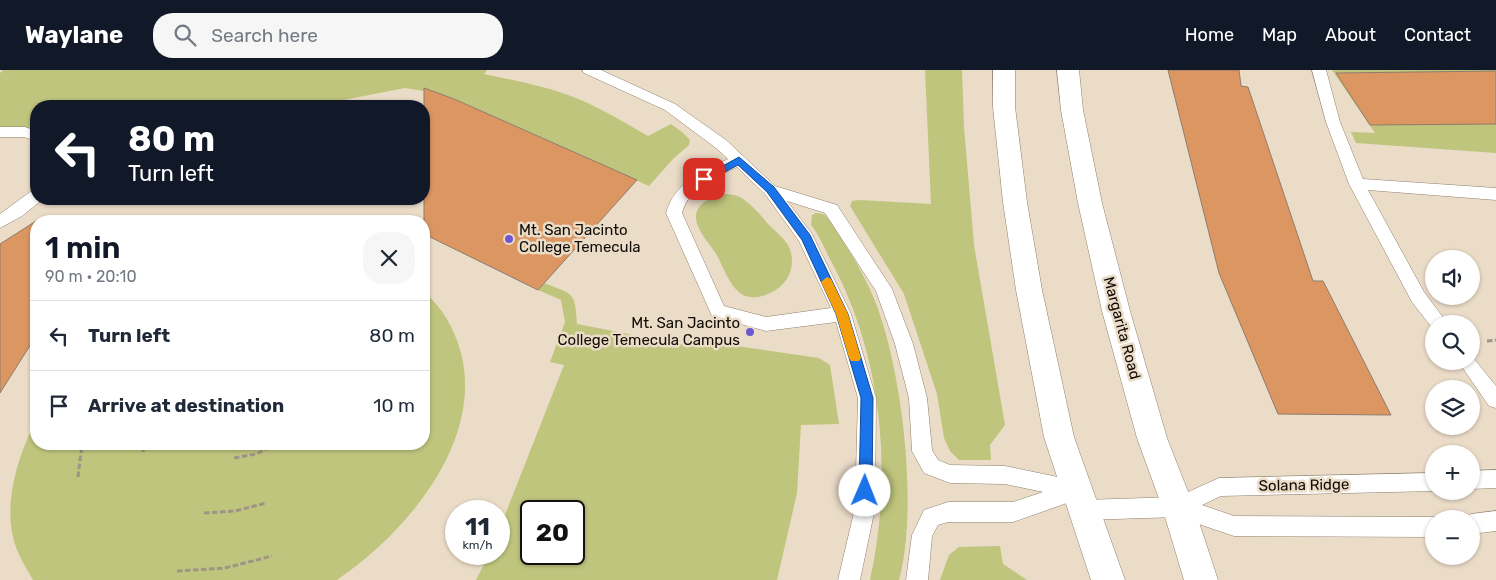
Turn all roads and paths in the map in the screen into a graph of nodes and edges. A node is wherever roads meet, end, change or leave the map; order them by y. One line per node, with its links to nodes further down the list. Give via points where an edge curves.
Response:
1 (589, 70): 7 (lane, via 670,107)
2 (1004, 70): 24 (main road, via 1004,107 1013,188 1029,290 1059,437)
3 (1068, 70): 26 (main road, Margarita Road, via 1072,110 1090,202 1116,311 1152,438)
4 (1319, 70): 8 (lane, via 1332,122)
5 (0, 132): 6 (lane)
6 (30, 134)
7 (739, 160): 9 (lane); 13 (lane, via 687,188 675,202 674,212 718,311 766,324)
8 (1357, 184): 10 (lane); 14 (lane)
9 (770, 190): 13 (lane, via 806,238); 24 (lane, via 831,209 884,289 918,398 922,451 931,467 950,474 1005,475)
10 (1496, 194)
11 (30, 201): 12 (lane)
12 (0, 222)
13 (842, 314): 33 (lane, via 867,398 865,508)
14 (1432, 315)
15 (1474, 370): 16 (lane)
16 (1496, 400)
17 (81, 450): 20 (path)
18 (266, 450): 19 (path, via 245,458)
19 (234, 458)
20 (78, 478)
21 (1496, 479): 22 (lane)
22 (1480, 480)
23 (1425, 482): 26 (lane, Solana Ridge, via 1219,487)
24 (1080, 500): 26 (lane, Solana Ridge); 34 (lane, via 1012,512 948,512 931,517 922,535); 35 (main road)
25 (266, 503): 27 (path, via 244,510)
26 (1178, 507): 30 (lane, Solana Ridge, via 1234,526); 36 (main road, Margarita Road)
27 (204, 513)
28 (1496, 521): 29 (lane)
29 (1480, 523)
30 (1425, 527)
31 (272, 556): 32 (path, via 216,570)
32 (177, 571)
33 (849, 580)
34 (917, 580)
35 (1108, 580)
36 (1201, 580)

